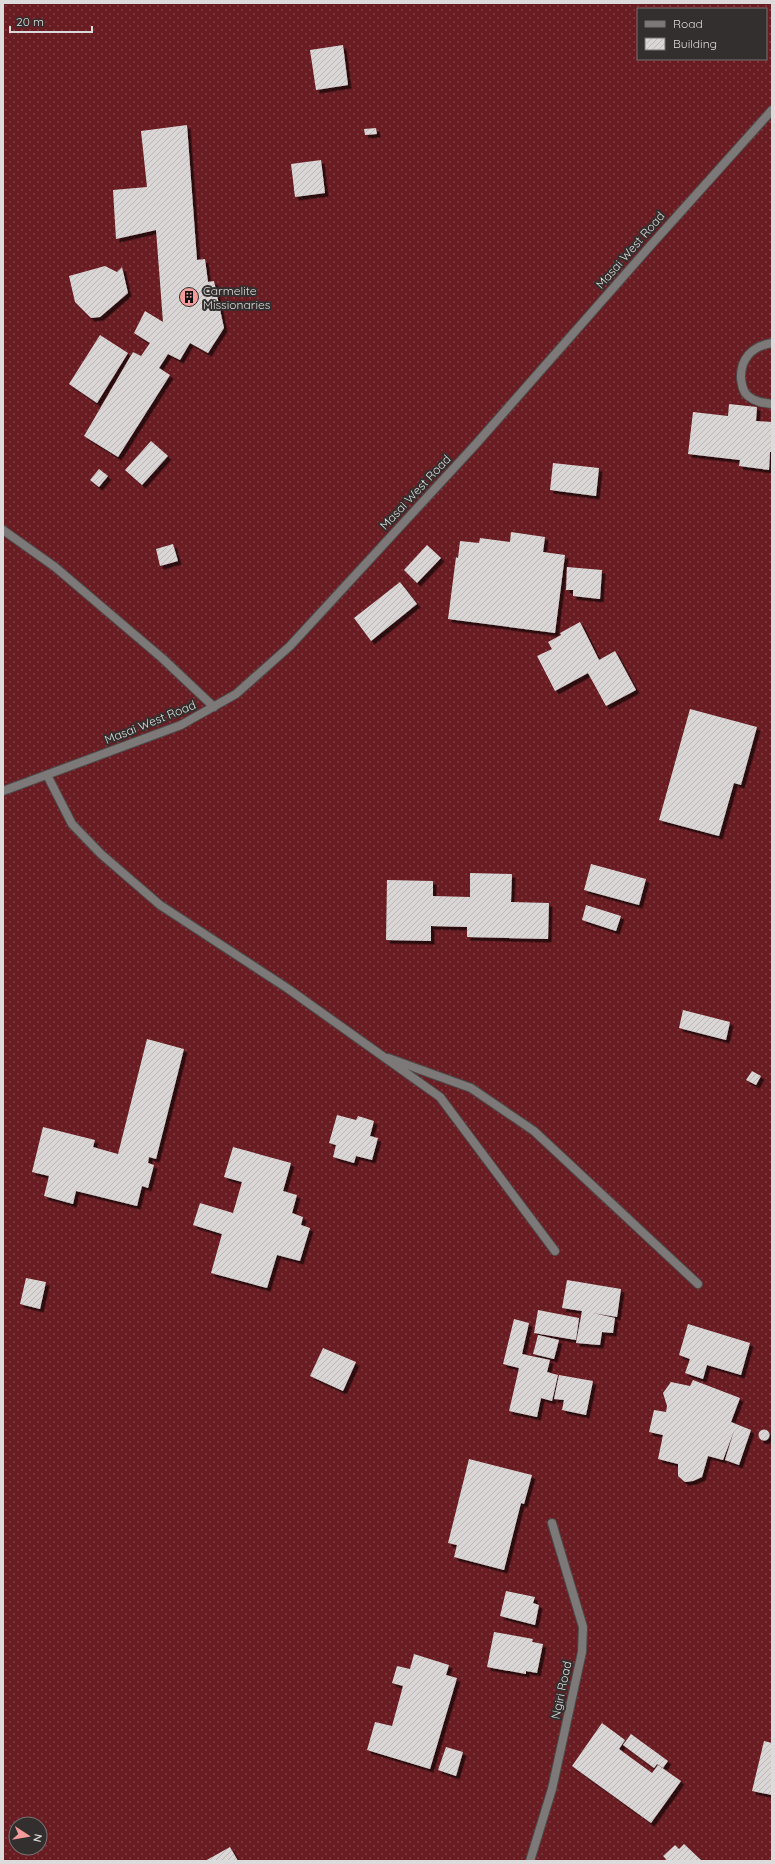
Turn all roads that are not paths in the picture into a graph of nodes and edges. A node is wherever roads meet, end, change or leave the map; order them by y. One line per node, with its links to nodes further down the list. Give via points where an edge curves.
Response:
1 (772, 110): 5 (street, Masai West Road, via 476,444 290,646 236,694)
2 (772, 343): 3 (street, via 761,344 751,352 741,368 742,387 748,396 757,402)
3 (772, 404)
4 (3, 530): 5 (street, via 55,567 162,658)
5 (214, 707): 6 (street, Masai West Road, via 181,725)
6 (48, 775): 7 (street, Masai West Road); 8 (street, via 72,824 101,854 160,905 287,988)
7 (3, 791)
8 (383, 1057): 9 (street, via 440,1097); 10 (street, via 470,1088 534,1131)
9 (555, 1251)
10 (698, 1284)
11 (552, 1523): 12 (street, Ngiri Road, via 583,1627 582,1652 552,1789)
12 (530, 1861)

